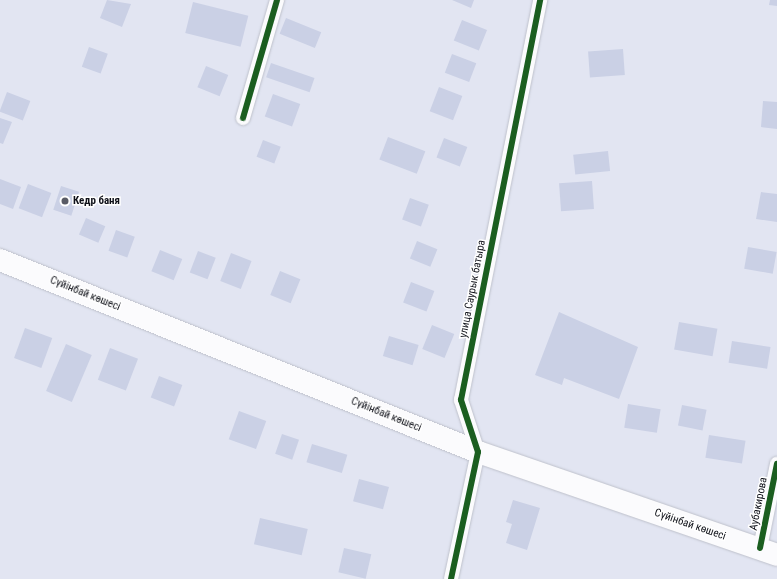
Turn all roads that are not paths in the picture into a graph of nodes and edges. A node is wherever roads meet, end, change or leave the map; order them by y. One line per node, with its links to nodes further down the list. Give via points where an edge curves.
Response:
1 (276, 0): 3 (street)
2 (540, 0): 5 (street, улица Саурык батыра, via 461,400)
3 (243, 118)
4 (0, 260): 5 (main road, Сүйінбай көшесі)
5 (478, 452): 7 (main road, Сүйінбай көшесі); 8 (street)
6 (777, 464): 7 (street, Аубакирова)
7 (768, 552)
8 (451, 579)

